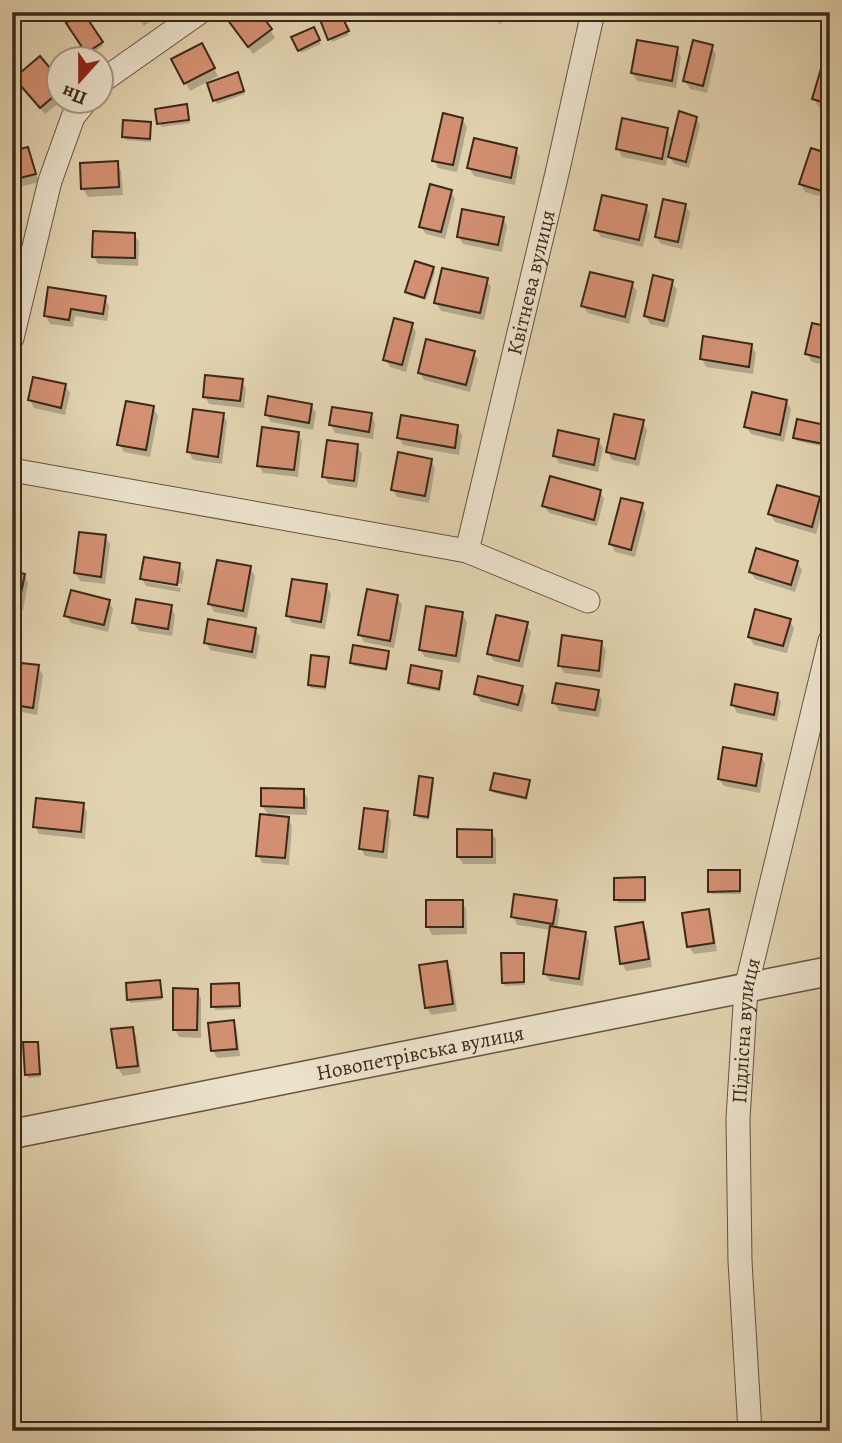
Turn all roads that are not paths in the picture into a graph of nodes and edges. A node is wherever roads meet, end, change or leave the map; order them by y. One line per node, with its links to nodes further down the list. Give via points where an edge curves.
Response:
1 (200, 12): 3 (street)
2 (593, 12): 7 (street, Квітнева вулиця)
3 (116, 71)
4 (74, 116): 5 (street, via 50,181)
5 (12, 338)
6 (12, 470): 7 (street)
7 (467, 551): 8 (street)
8 (588, 601)
9 (830, 641): 11 (street, Підлісна вулиця)
10 (830, 971): 11 (street, Новопетрівська вулиця)
11 (746, 988): 12 (street, Новопетрівська вулиця); 13 (street, Підлісна вулиця, via 738,1119)
12 (12, 1134)
13 (750, 1431)

